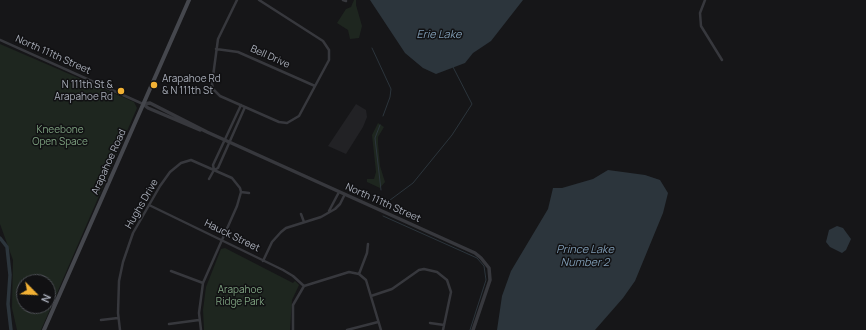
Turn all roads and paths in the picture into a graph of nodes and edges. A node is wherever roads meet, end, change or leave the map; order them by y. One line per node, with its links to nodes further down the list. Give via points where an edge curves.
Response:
1 (189, 0): 9 (main road, Arapahoe Road)
2 (237, 0): 6 (street, via 218,39)
3 (259, 0): 8 (street, via 323,41 328,49 329,60)
4 (705, 0): 7 (street, via 700,13 701,26)
5 (0, 40): 9 (street, North 111th Street)
6 (216, 49): 8 (street, Bell Drive, via 238,52); 10 (street, via 213,89 220,96)
7 (722, 60)
8 (315, 86): 11 (street, via 299,116 283,123)
9 (143, 104): 12 (street, North 111th Street, via 187,126); 39 (main road, Arapahoe Road)
10 (241, 105): 11 (street); 12 (street)
11 (245, 107): 13 (street)
12 (225, 140): 13 (street, North 111th Street); 14 (street, via 213,165)
13 (230, 142): 14 (street, via 218,168); 17 (street, North 111th Street)
14 (214, 170): 15 (street); 16 (street, Hughs Drive, via 232,178); 20 (street, Hughs Drive, via 196,161 181,163 166,177)
15 (209, 179)
16 (242, 192): 18 (street); 24 (street)
17 (339, 192): 19 (street, North 111th Street); 21 (street)
18 (249, 193)
19 (345, 194): 21 (street, via 340,204); 46 (street, North 111th Street, via 463,247 481,258 488,268 490,280)
20 (149, 205): 24 (street, Hauck Street); 32 (street, Hughs Drive, via 134,233 123,262 118,292)
21 (329, 212): 23 (street)
22 (301, 214): 23 (street)
23 (304, 222): 26 (street, via 286,228 274,238)
24 (222, 240): 26 (street, Hauck Street); 29 (street)
25 (368, 244): 28 (street)
26 (263, 261): 30 (street, Hauck Street, via 293,276)
27 (171, 271): 29 (street)
28 (359, 274): 30 (street, via 349,272); 31 (street, via 366,280)
29 (203, 283): 34 (street)
30 (304, 286): 42 (street, via 293,305)
31 (371, 296): 35 (street); 38 (street, via 392,289 419,270 437,272 447,280 451,292)
32 (118, 318): 33 (street); 40 (street, Hughs Drive)
33 (101, 320)
34 (199, 320): 37 (street); 41 (street)
35 (378, 322): 43 (street); 44 (street)
36 (430, 323): 38 (street)
37 (169, 324)
38 (444, 325): 45 (street)
39 (44, 330)
40 (120, 330)
41 (201, 330)
42 (293, 330)
43 (347, 330)
44 (381, 330)
45 (443, 330)
46 (474, 330)

